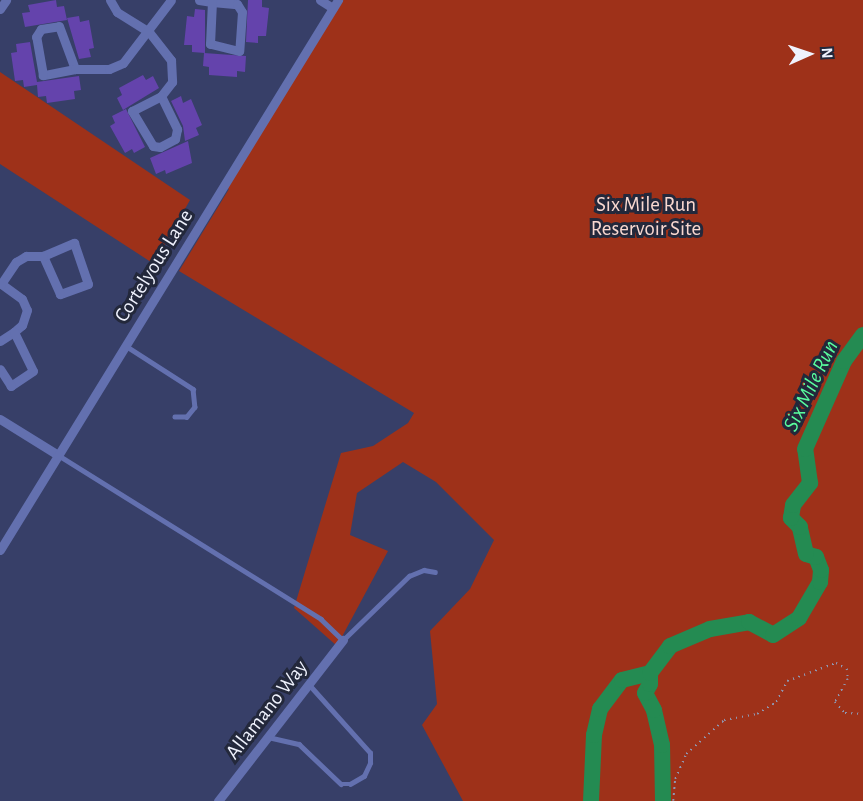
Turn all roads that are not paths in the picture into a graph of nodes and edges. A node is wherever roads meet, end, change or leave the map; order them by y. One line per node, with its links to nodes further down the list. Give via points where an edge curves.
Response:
1 (6, 0): 8 (street)
2 (110, 0): 9 (street, via 117,12)
3 (171, 0): 9 (street)
4 (199, 0): 6 (street)
5 (320, 0): 7 (street)
6 (212, 2): 6 (street, via 210,44 239,51 242,12 237,4)
7 (336, 4): 16 (street, Cortelyous Lane)
8 (0, 9)
9 (149, 32): 10 (street, via 123,63 109,69); 11 (street, via 171,60 172,82)
10 (75, 69): 10 (street, via 43,75 36,37 41,29 58,26 64,32)
11 (161, 96): 11 (street, via 132,111 153,146 160,147 175,139 177,129)
12 (43, 256): 12 (street, via 74,243 88,284 60,294); 13 (street, via 26,256 16,262)
13 (1, 284): 14 (street, via 22,299 27,310 22,325)
14 (14, 332): 15 (street); 17 (street, via 33,371 11,386)
15 (0, 340)
16 (126, 346): 18 (lane, via 193,389 195,407 187,417); 20 (street, Cortelyous Lane)
17 (0, 369)
18 (175, 417)
19 (0, 419): 20 (street)
20 (58, 455): 21 (street, Cortelyous Lane); 23 (lane, via 321,619)
21 (0, 550)
22 (435, 572): 23 (lane, via 424,570 409,576)
23 (343, 640): 24 (street, Allamano Way)
24 (309, 685): 25 (street, Allamano Way); 25 (lane, via 370,753 364,776 341,784 299,744)
25 (268, 737): 26 (street, Allamano Way)
26 (218, 801)

